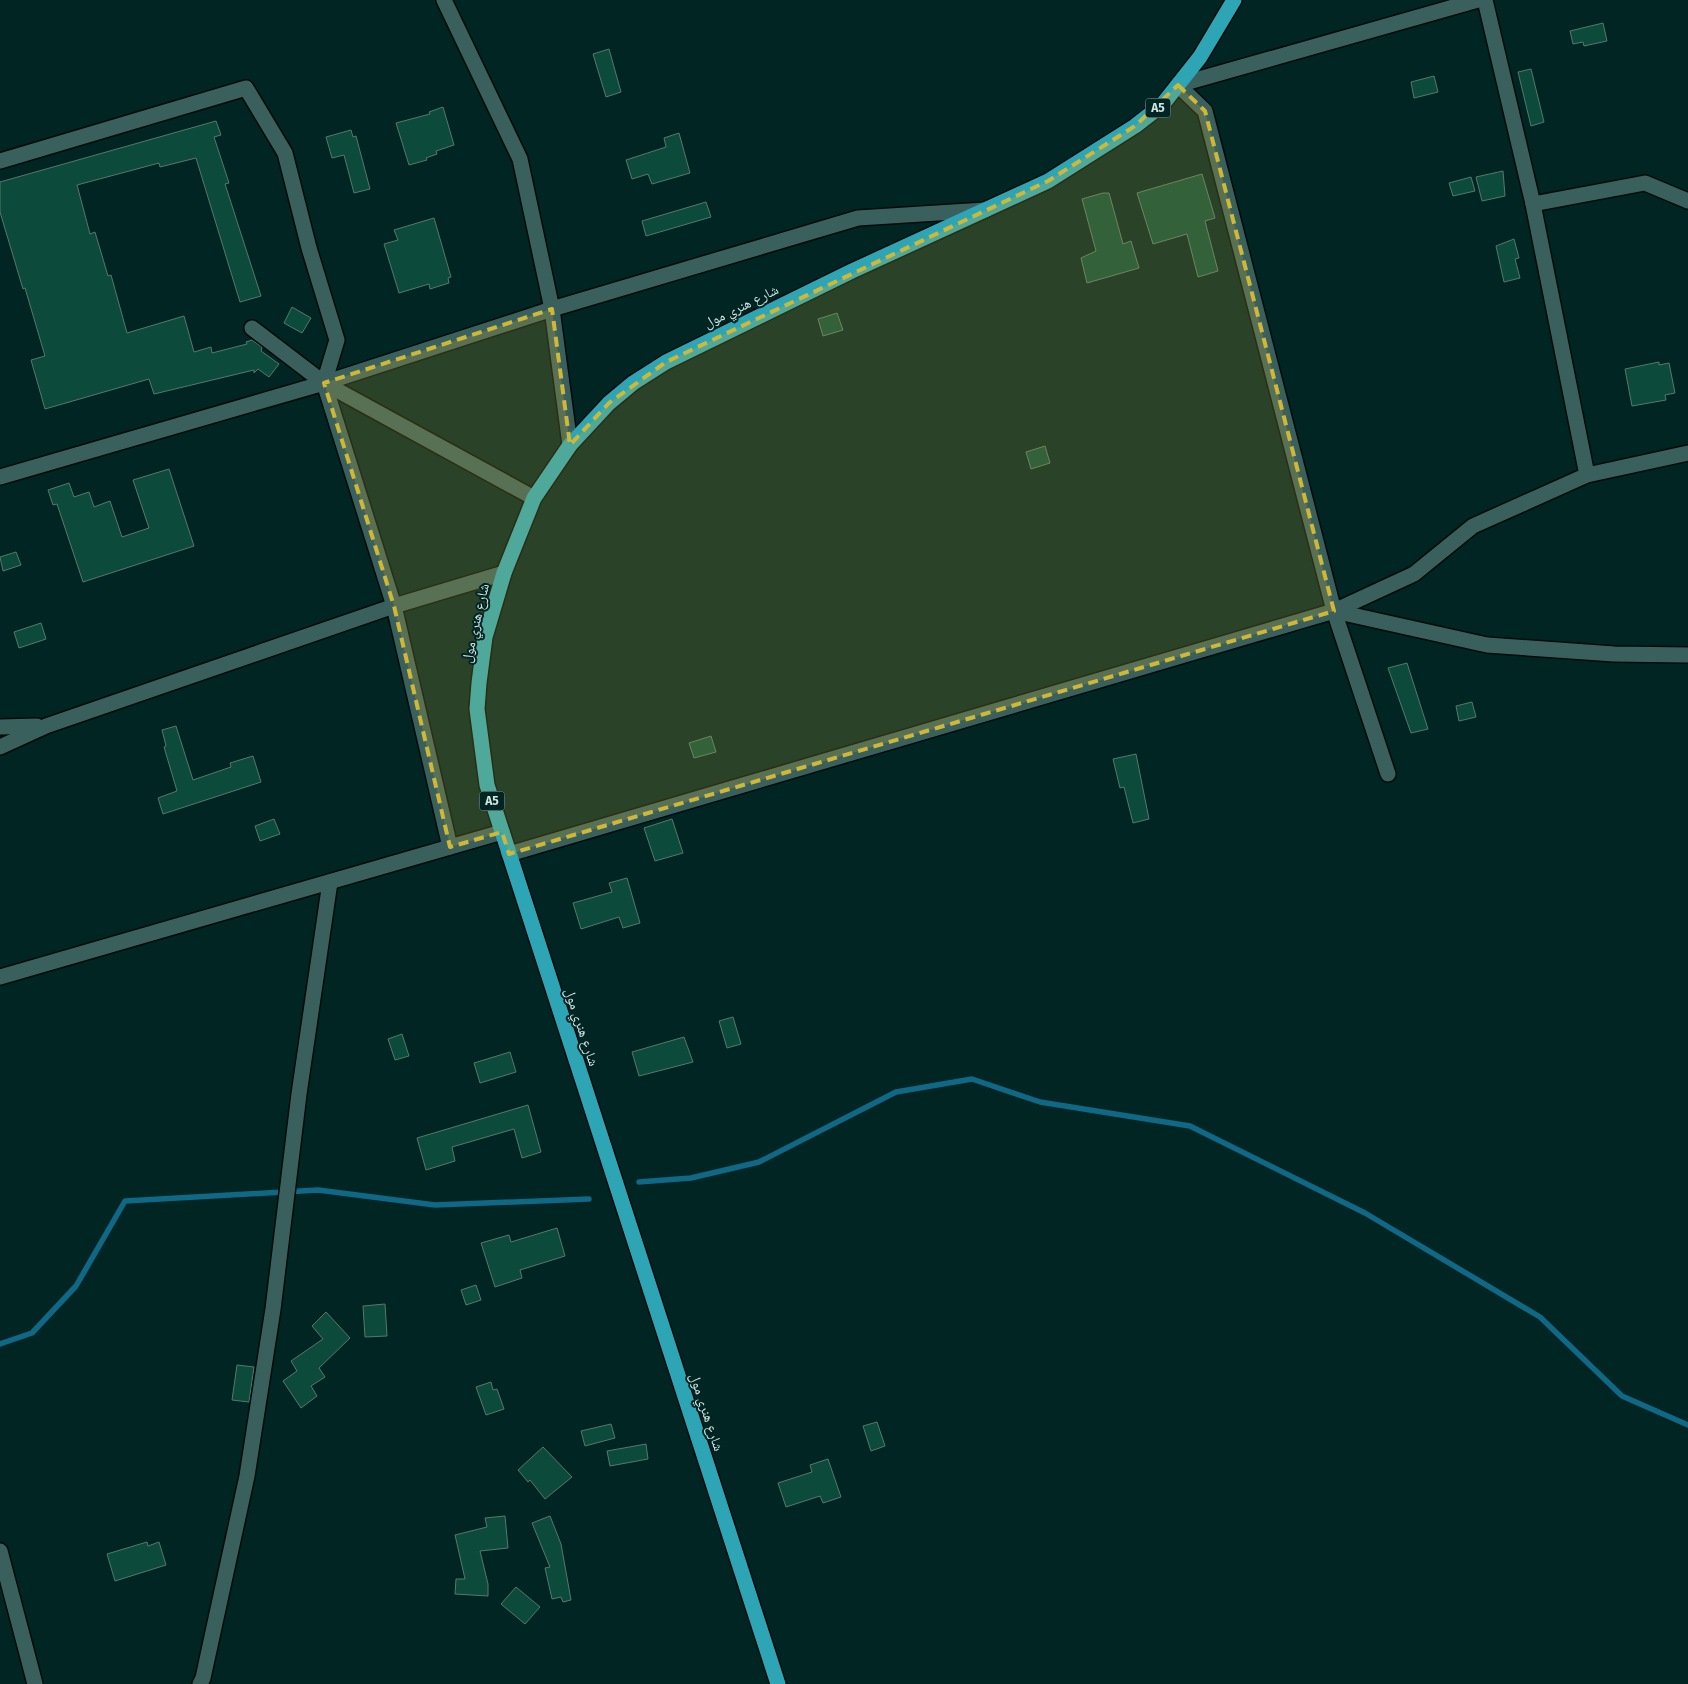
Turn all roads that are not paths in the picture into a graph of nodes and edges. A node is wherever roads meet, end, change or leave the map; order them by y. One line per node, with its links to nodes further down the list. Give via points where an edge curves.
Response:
1 (444, 0): 10 (street, via 520,159)
2 (1234, 0): 5 (highway, شارع هنري مول / A5, via 1200,57)
3 (1478, 0): 5 (street)
4 (1486, 0): 8 (street)
5 (1178, 85): 9 (highway, شارع هنري مول / A5, via 1162,105 1135,126 1048,181); 20 (street, via 1205,111)
6 (0, 161): 12 (street, via 246,88 285,153 337,340)
7 (1688, 201): 8 (street, via 1645,183)
8 (1533, 204): 15 (street)
9 (986, 210): 10 (street, via 858,218); 13 (highway, شارع هنري مول / A5, via 666,362 609,403)
10 (552, 309): 12 (street); 13 (street)
11 (252, 328): 12 (street)
12 (324, 383): 16 (street); 17 (street); 19 (street)
13 (570, 445): 17 (highway, شارع هنري مول / A5)
14 (1688, 453): 15 (street)
15 (1587, 475): 20 (street, via 1473,526 1414,574)
16 (0, 476)
17 (534, 498): 18 (highway, شارع هنري مول / A5)
18 (504, 573): 19 (street); 26 (highway, شارع هنري مول / A5, via 485,637 477,709 487,785)
19 (394, 606): 22 (street); 27 (street)
20 (1334, 611): 21 (street, via 1487,645 1614,654); 25 (street); 28 (street)
21 (1688, 655)
22 (46, 726): 23 (street); 24 (street)
23 (0, 727)
24 (0, 747)
25 (1388, 774)
26 (502, 832): 27 (street); 28 (highway, شارع هنري مول / A5)
27 (450, 847): 29 (street)
28 (509, 854): 34 (highway, شارع هنري مول / A5)
29 (330, 882): 30 (street); 33 (street, via 299,1094 273,1309 248,1466 204,1678)
30 (0, 977)
31 (0, 1551): 32 (street)
32 (35, 1684)
33 (200, 1684)
34 (778, 1684)

